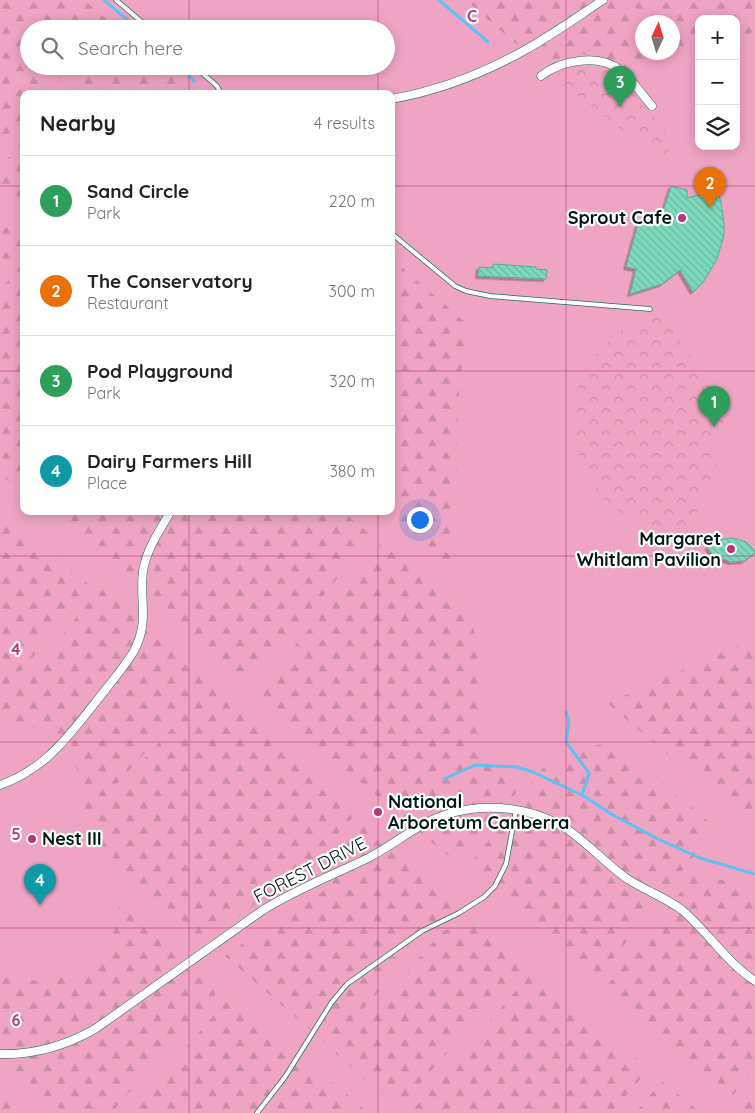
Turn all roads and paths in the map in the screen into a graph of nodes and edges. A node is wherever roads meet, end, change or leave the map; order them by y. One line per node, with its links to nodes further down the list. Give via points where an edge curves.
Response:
1 (116, 0): 3 (lane)
2 (603, 0): 7 (street, via 525,50 493,66 461,80)
3 (139, 20)
4 (204, 75): 6 (lane)
5 (541, 76): 8 (street, via 568,63 600,62 621,70)
6 (218, 90)
7 (395, 98)
8 (652, 106)
9 (395, 236): 10 (lane, via 455,286 466,291 490,296)
10 (650, 309)
11 (169, 515): 12 (street, via 145,562 142,580 144,623 134,651 58,750 38,767)
12 (0, 785)
13 (516, 810): 14 (street, FOREST DRIVE, via 569,831 628,879 680,909); 15 (street, FOREST DRIVE, via 480,808 450,813 430,821 370,857 288,894 77,1040 40,1051); 16 (lane, via 506,864 495,886 484,898 422,930 348,984 332,1002 285,1077)
14 (755, 981)
15 (0, 1054)
16 (257, 1113)

